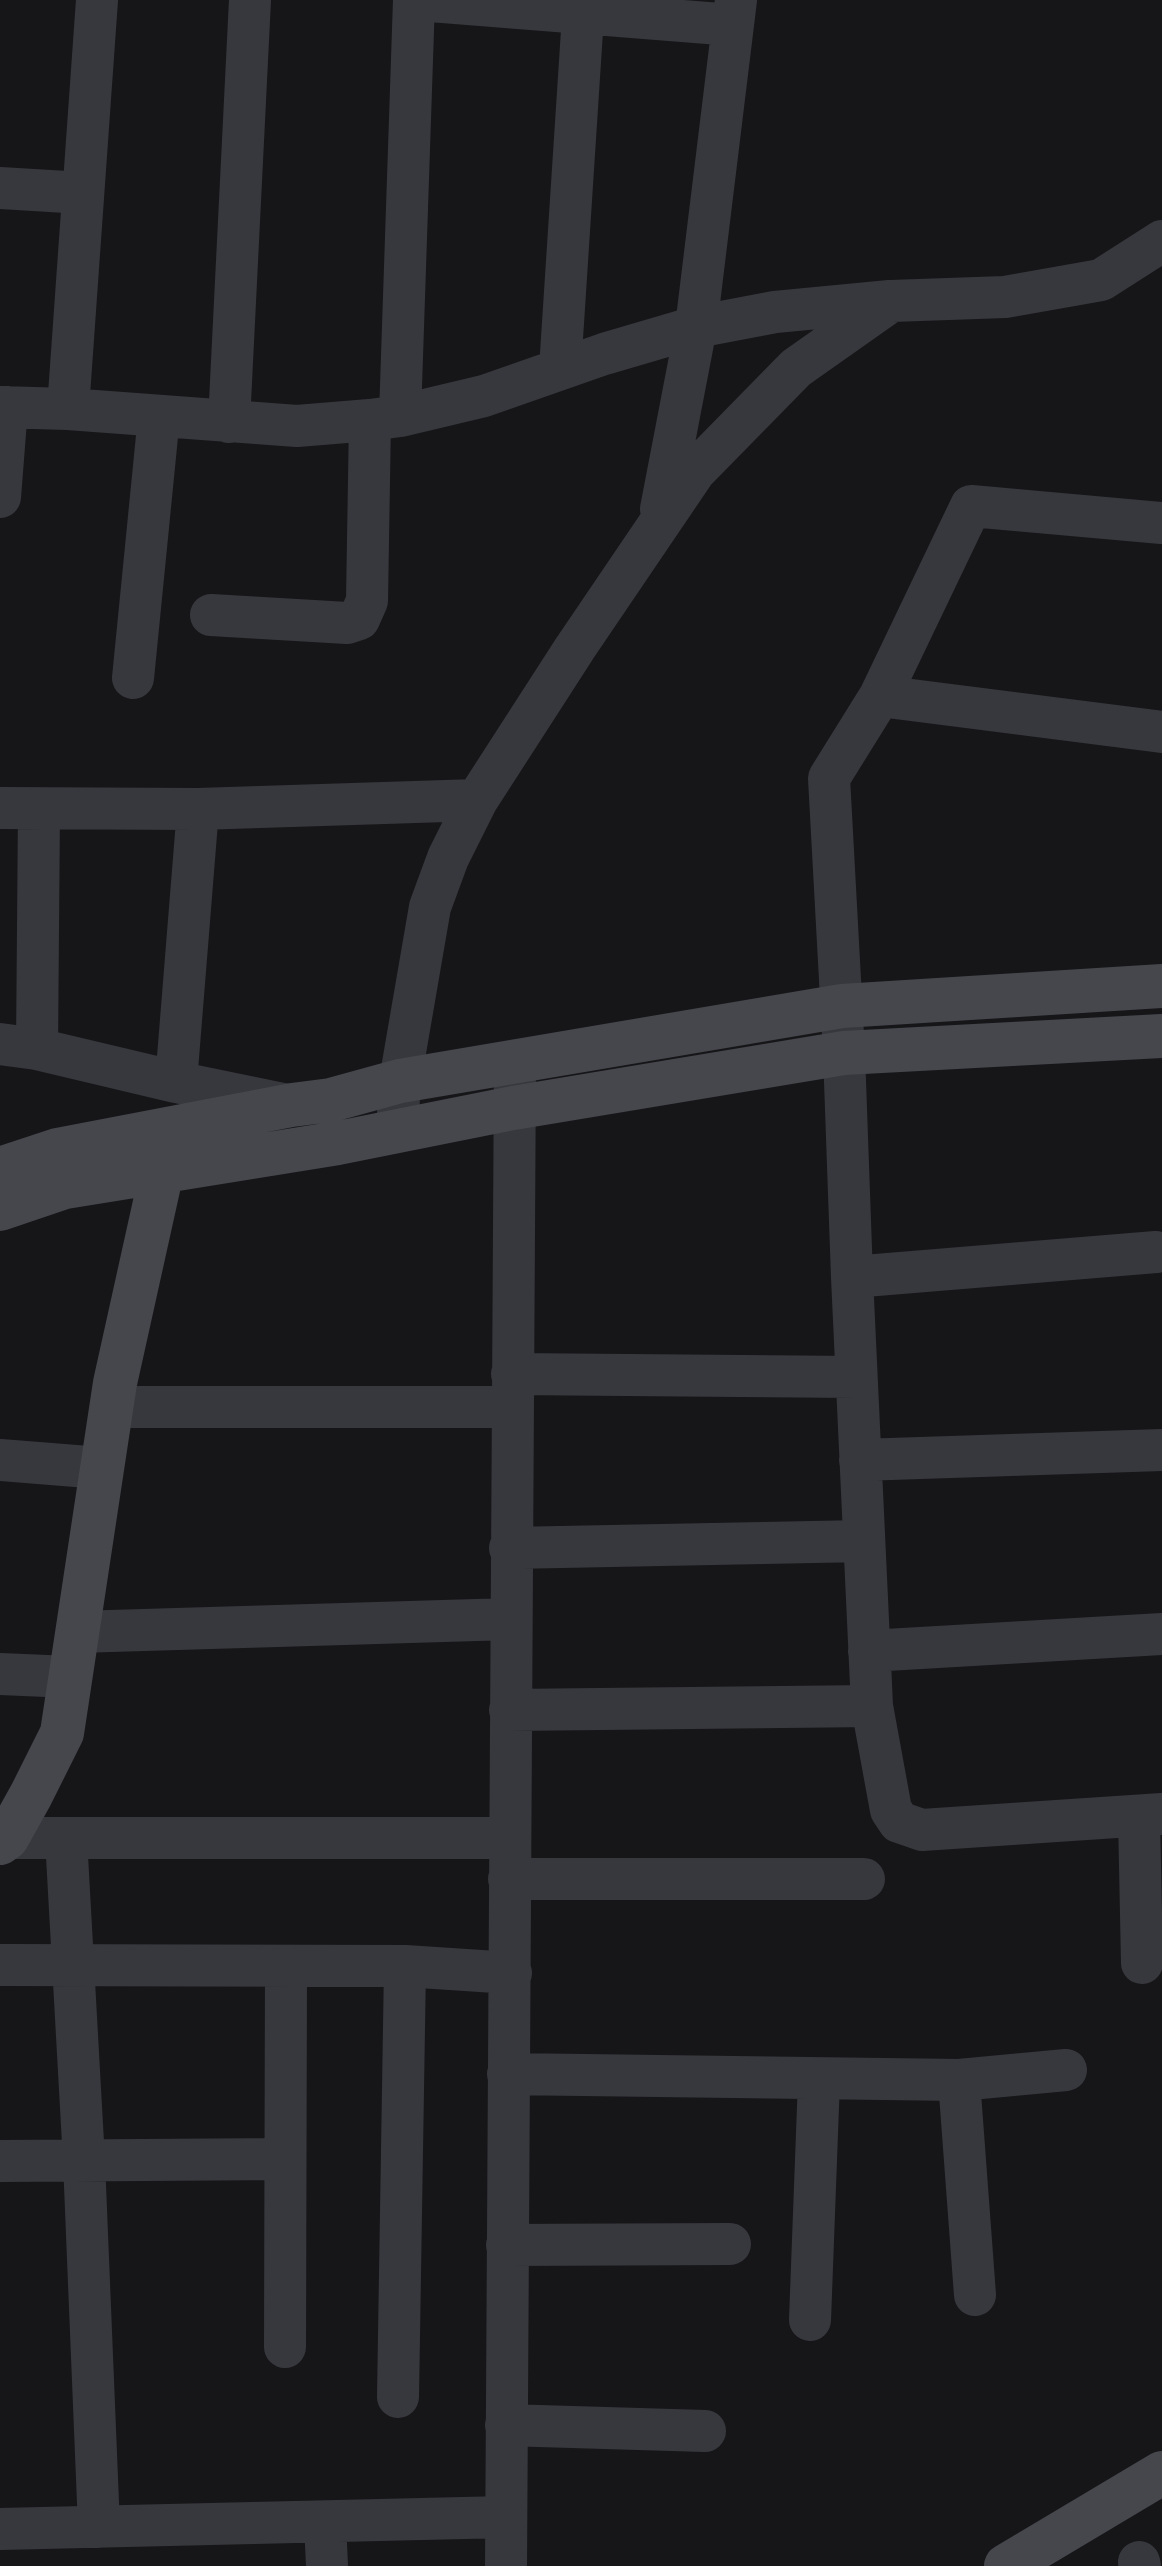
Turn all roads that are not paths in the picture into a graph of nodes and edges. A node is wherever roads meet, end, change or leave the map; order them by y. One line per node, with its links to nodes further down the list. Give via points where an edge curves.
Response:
1 (97, 0): 7 (street)
2 (250, 0): 16 (street)
3 (416, 0): 4 (street); 15 (street)
4 (584, 7): 5 (street); 11 (street)
5 (735, 13): 10 (street)
6 (0, 188): 7 (street)
7 (83, 193): 13 (street)
8 (1162, 241): 9 (street, via 1101,280 1005,297)
9 (891, 301): 10 (street, via 775,312); 19 (street, via 796,368 695,471)
10 (696, 327): 11 (street); 19 (street)
11 (560, 369): 15 (street, via 484,396)
12 (4, 407): 13 (street); 17 (street)
13 (68, 409): 14 (street)
14 (159, 416): 16 (street); 21 (street)
15 (385, 418): 16 (street, via 297,426); 20 (street, via 367,601 359,619 347,623)
16 (229, 422)
17 (0, 497)
18 (1162, 523): 22 (street, via 971,506)
19 (658, 525): 24 (street)
20 (211, 615)
21 (133, 678)
22 (880, 696): 23 (street); 28 (street, via 829,778)
23 (1162, 732)
24 (477, 800): 26 (street); 33 (street, via 430,907)
25 (20, 808): 26 (street); 30 (street)
26 (198, 809): 34 (street)
27 (1162, 986): 28 (main road)
28 (842, 1006): 31 (street); 32 (main road)
29 (1162, 1036): 31 (main road)
30 (18, 1046): 34 (street)
31 (844, 1053): 36 (main road); 42 (street)
32 (515, 1061): 33 (main road); 36 (street)
33 (400, 1081): 35 (main road); 37 (street)
34 (176, 1082): 35 (street)
35 (292, 1105): 38 (main road)
36 (513, 1108): 37 (main road); 44 (street)
37 (397, 1131): 38 (main road)
38 (163, 1151): 39 (main road, via 57,1150); 40 (main road); 45 (main road)
39 (0, 1169)
40 (0, 1209)
41 (1156, 1252): 42 (street)
42 (852, 1277): 43 (street)
43 (856, 1377): 44 (street); 48 (street)
44 (511, 1390): 45 (street); 51 (street)
45 (111, 1407): 49 (main road)
46 (1162, 1450): 48 (street)
47 (0, 1460): 49 (street)
48 (860, 1460): 50 (street)
49 (101, 1468): 53 (main road)
50 (864, 1541): 51 (street); 55 (street)
51 (510, 1548): 52 (street)
52 (510, 1619): 53 (street); 59 (street)
53 (77, 1632): 57 (main road)
54 (1162, 1634): 55 (street)
55 (869, 1651): 58 (street)
56 (0, 1674): 57 (street)
57 (70, 1677): 63 (main road, via 62,1733)
58 (872, 1706): 59 (street); 60 (street, via 891,1810 911,1827)
59 (510, 1710): 62 (street)
60 (1151, 1815): 66 (street)
61 (66, 1838): 62 (street); 63 (street); 68 (street)
62 (509, 1838): 64 (street)
63 (3, 1840)
64 (509, 1879): 65 (street); 71 (street)
65 (864, 1879)
66 (1142, 1963)
67 (0, 1965): 68 (street)
68 (72, 1965): 69 (street); 78 (street)
69 (286, 1966): 70 (street); 76 (street)
70 (405, 1966): 71 (street); 84 (street)
71 (511, 1973): 73 (street)
72 (1066, 2070): 75 (street)
73 (508, 2074): 74 (street); 80 (street)
74 (819, 2080): 75 (street); 82 (street)
75 (959, 2080): 81 (street)
76 (285, 2159): 78 (street); 83 (street)
77 (0, 2161): 78 (street)
78 (84, 2161): 90 (street)
79 (730, 2244): 80 (street)
80 (507, 2245): 85 (street)
81 (975, 2295)
82 (810, 2320)
83 (285, 2347)
84 (398, 2397)
85 (506, 2425): 86 (street); 88 (street)
86 (705, 2431)
87 (1162, 2473): 94 (main road)
88 (506, 2517): 89 (street); 93 (street)
89 (325, 2522): 90 (street); 92 (street)
90 (99, 2527): 91 (street)
91 (0, 2529)
92 (327, 2566)
93 (506, 2566)
94 (1006, 2566)

